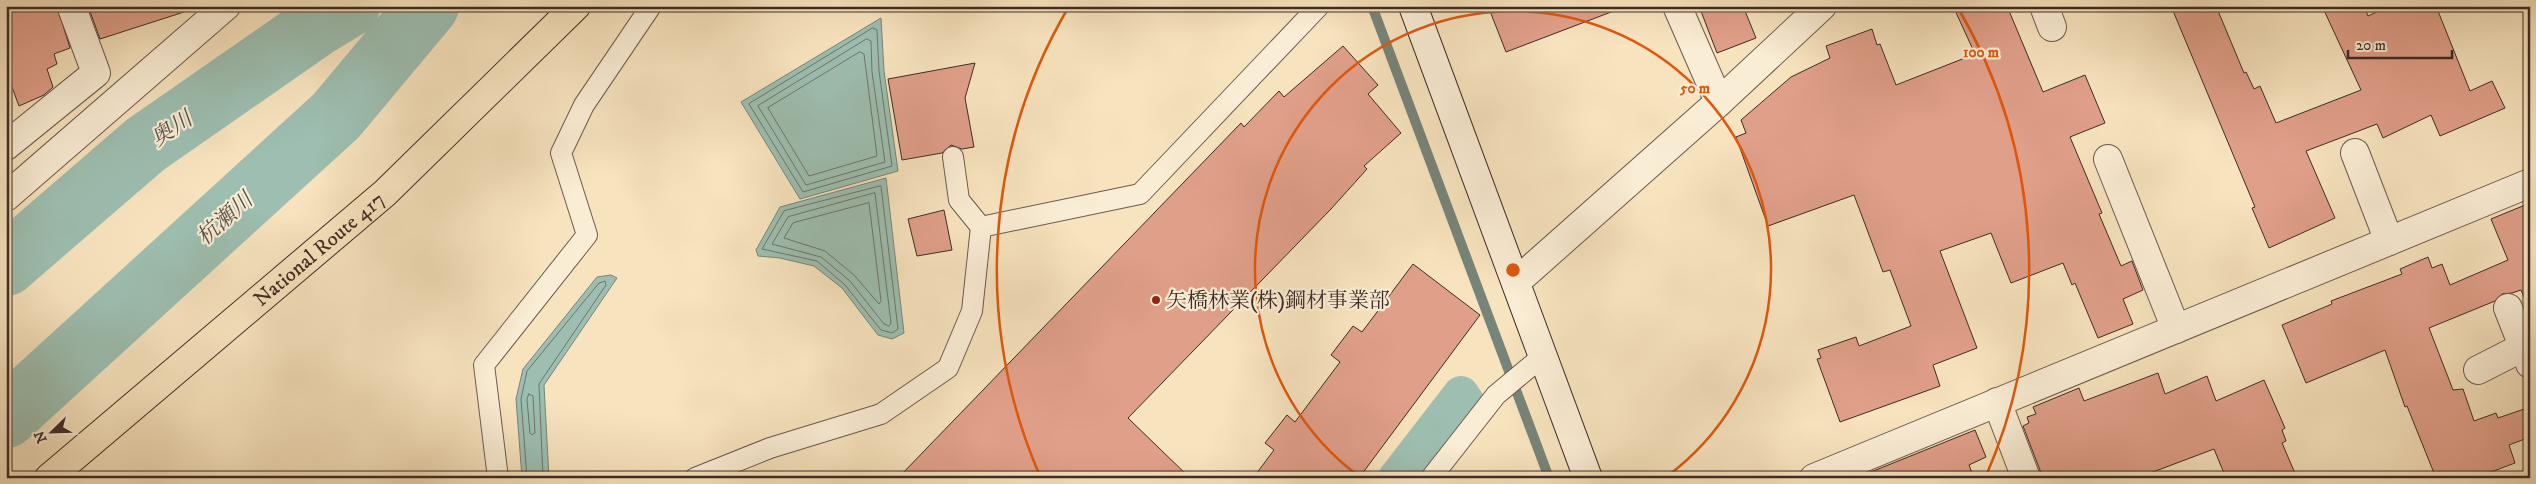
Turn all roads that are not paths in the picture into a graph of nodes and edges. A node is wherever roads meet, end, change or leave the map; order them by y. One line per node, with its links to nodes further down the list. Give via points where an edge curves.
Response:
1 (226, 6): 15 (street)
2 (576, 6): 25 (highway, National Route 417, via 385,193)
3 (650, 6): 26 (lane, via 584,105 561,153 587,235 484,365)
4 (1319, 6): 16 (lane, via 1140,194)
5 (1413, 6): 18 (street)
6 (1677, 6): 9 (street)
7 (1822, 6): 9 (street)
8 (72, 8): 10 (street, via 96,73)
9 (1719, 102): 18 (street)
10 (6, 146)
11 (2355, 153): 17 (street)
12 (953, 157): 16 (lane, via 959,200)
13 (2108, 159): 20 (street)
14 (2530, 183): 17 (street)
15 (6, 197)
16 (981, 227): 27 (lane, via 972,311 948,368 881,414 770,448)
17 (2388, 241): 20 (street)
18 (1516, 282): 22 (street)
19 (2508, 308): 21 (street)
20 (2176, 328): 24 (street)
21 (2526, 356): 23 (street)
22 (1533, 363): 28 (lane, via 1502,390); 29 (street)
23 (2478, 370)
24 (1997, 402): 30 (street); 31 (street)
25 (49, 478)
26 (498, 478)
27 (695, 478)
28 (1431, 478)
29 (1588, 478)
30 (1814, 478)
31 (2026, 478)

